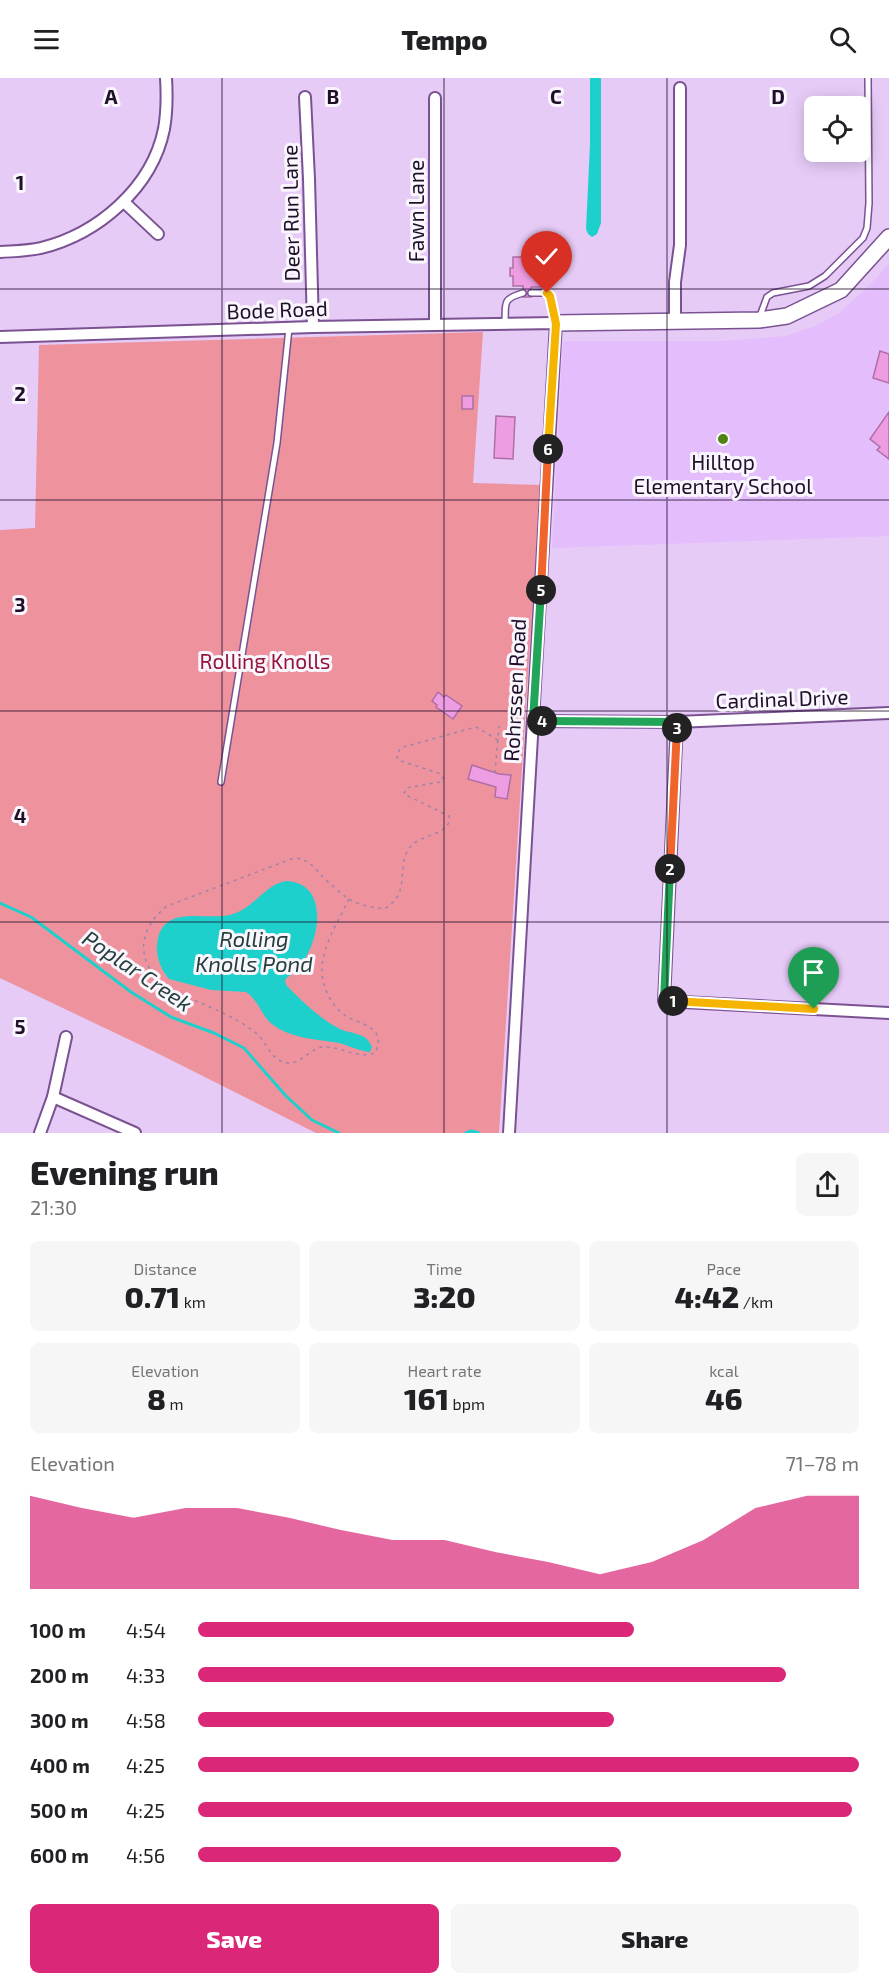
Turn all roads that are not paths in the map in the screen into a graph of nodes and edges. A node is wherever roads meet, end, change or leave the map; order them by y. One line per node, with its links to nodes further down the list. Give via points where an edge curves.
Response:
1 (166, 78): 6 (street, via 164,129 144,174)
2 (868, 78): 12 (lane, via 869,203 863,238 825,276 809,286 767,297)
3 (680, 88): 13 (street, via 680,245)
4 (305, 97): 17 (street, Deer Run Lane)
5 (435, 98): 15 (street, Fawn Lane)
6 (124, 202): 7 (street); 9 (street, via 90,228 64,241)
7 (158, 234)
8 (889, 237): 12 (street, via 841,290 787,315)
9 (0, 252)
10 (523, 293): 16 (lane, via 506,301)
11 (531, 293): 14 (lane, via 550,296)
12 (759, 320): 13 (street)
13 (675, 321): 14 (street)
14 (556, 324): 16 (street, Bode Road); 21 (street, Rohrssen Road)
15 (435, 325): 16 (street, Bode Road); 17 (street, Bode Road)
16 (505, 325)
17 (313, 327): 18 (street, Bode Road)
18 (289, 328): 19 (street, Bode Road); 23 (lane, via 277,443)
19 (0, 337)
20 (889, 713): 22 (street, Cardinal Drive)
21 (533, 721): 22 (street, Cardinal Drive); 27 (street, Rohrssen Road)
22 (677, 722): 24 (street, via 664,1001)
23 (221, 782)
24 (889, 1013)
25 (66, 1036): 26 (street)
26 (53, 1097): 28 (street); 29 (street)
27 (509, 1128)
28 (40, 1133)
29 (135, 1133)

